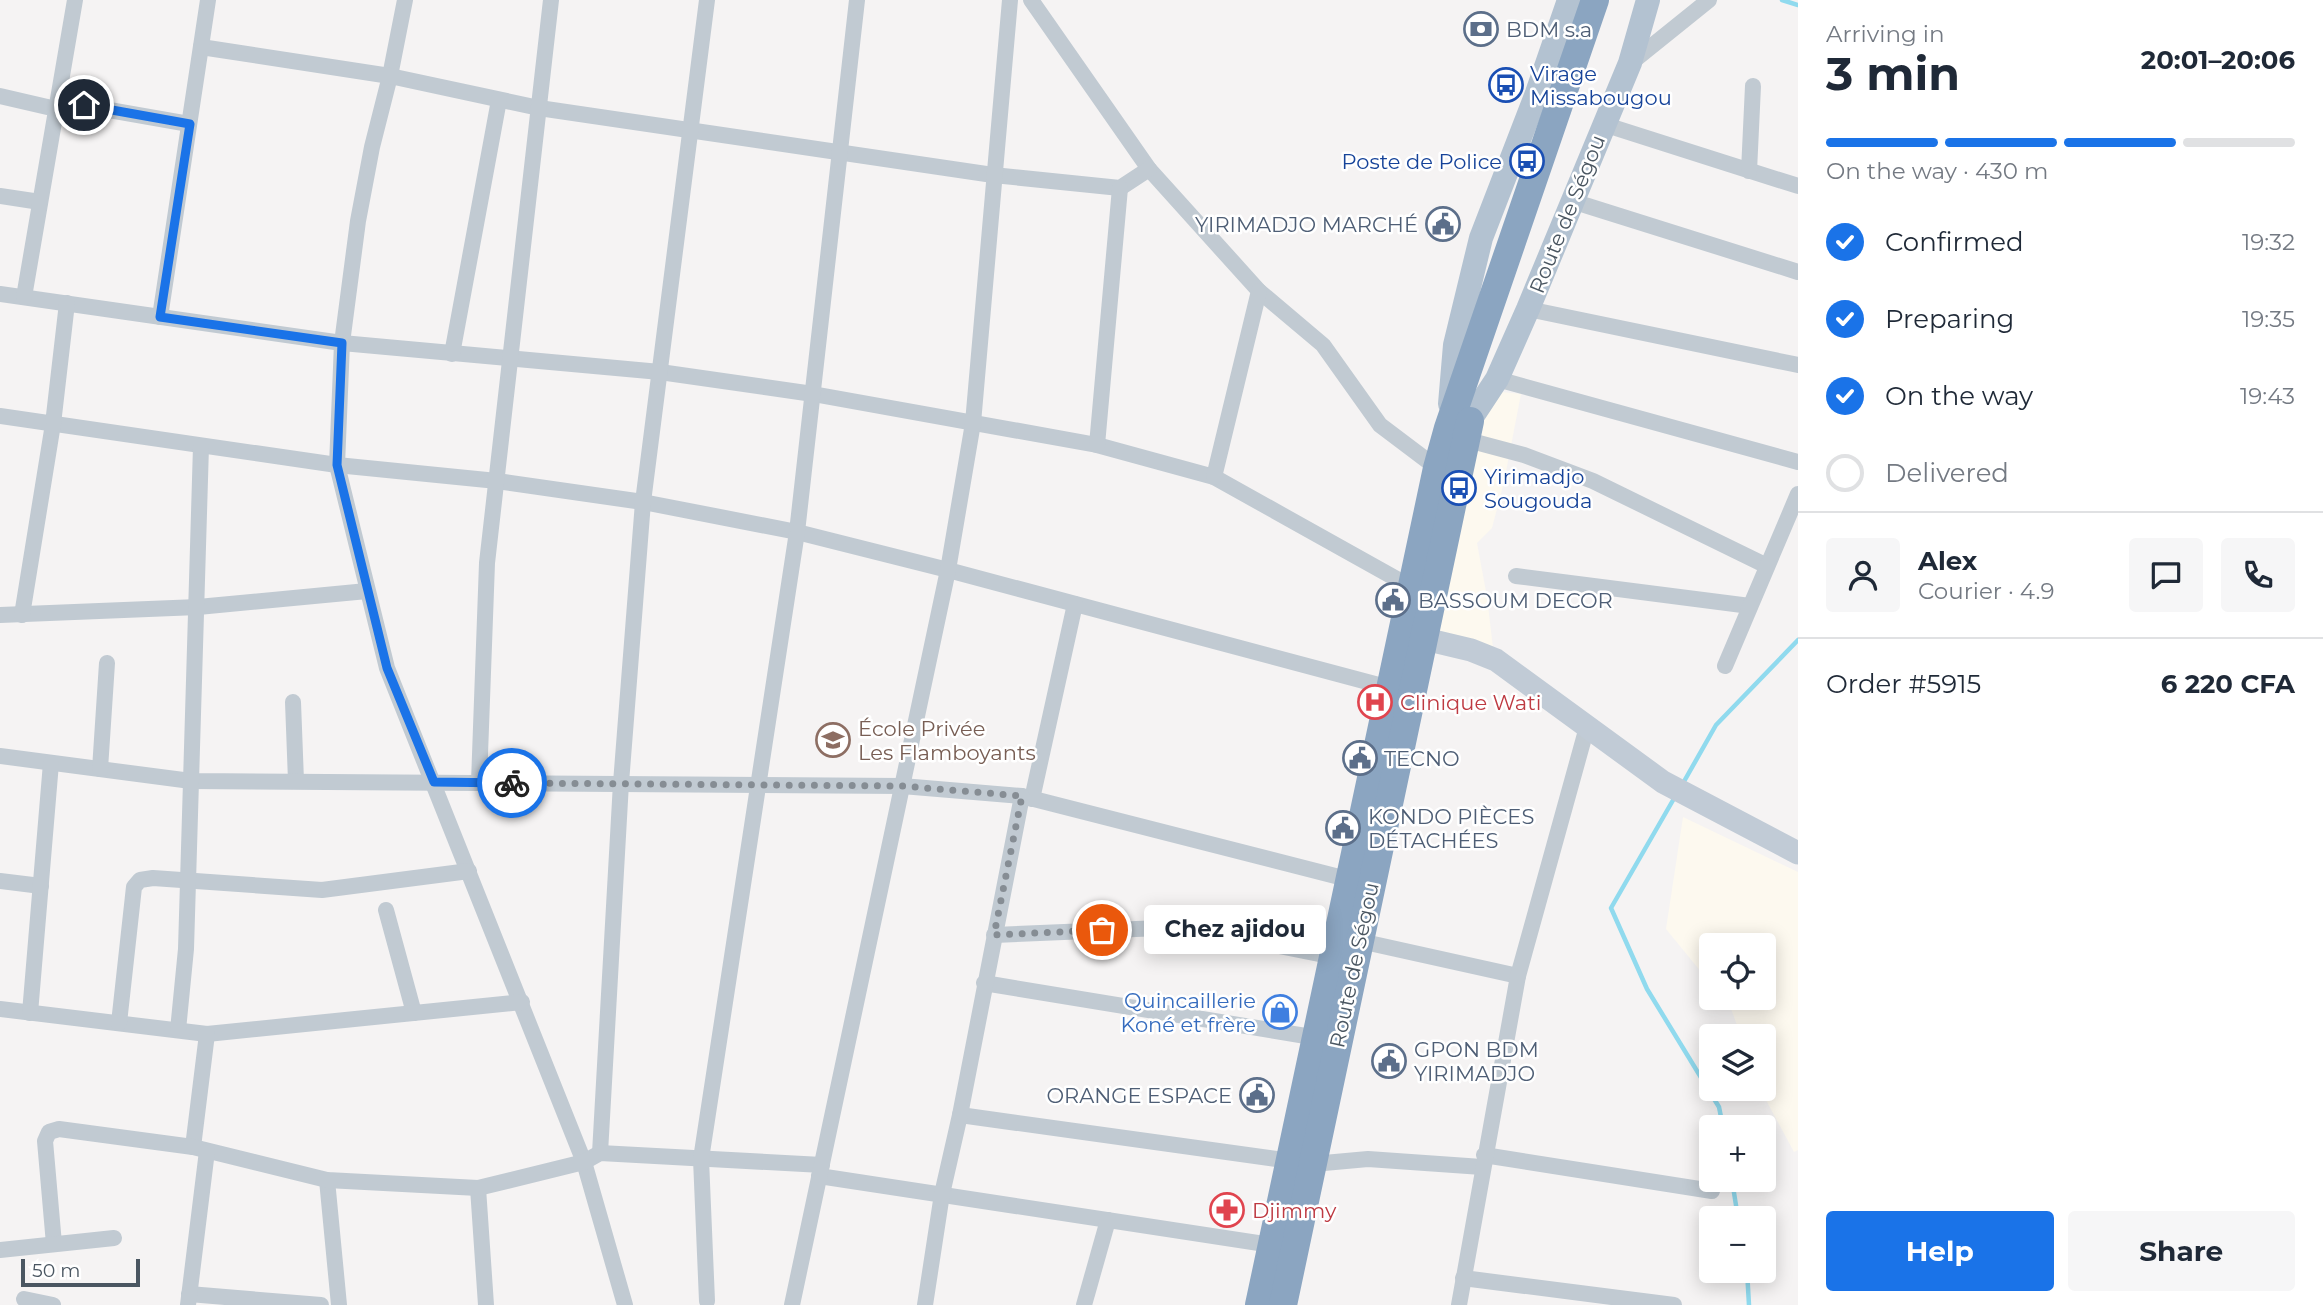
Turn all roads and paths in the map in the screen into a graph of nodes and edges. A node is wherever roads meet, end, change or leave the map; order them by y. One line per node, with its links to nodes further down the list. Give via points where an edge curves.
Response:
1 (75, 0): 20 (street)
2 (208, 0): 14 (street)
3 (405, 0): 16 (street)
4 (551, 0): 21 (street)
5 (707, 0): 24 (street)
6 (857, 0): 25 (street)
7 (1010, 0): 28 (street)
8 (1031, 0): 26 (street)
9 (1569, 0): 51 (main road, Route de Ségou, via 1481,238 1455,345)
10 (1595, 0): 46 (highway, Route de Ségou)
11 (1612, 0): 46 (highway, Route de Ségou)
12 (1648, 0): 15 (main road, Route de Ségou)
13 (1709, 0): 15 (street)
14 (201, 47): 16 (street); 22 (street)
15 (1630, 63): 23 (main road, Route de Ségou)
16 (390, 76): 19 (street); 41 (street, via 358,221)
17 (1753, 86): 27 (street)
18 (0, 96): 20 (street)
19 (499, 100): 21 (street); 42 (street)
20 (57, 105): 22 (street); 33 (street)
21 (539, 108): 24 (street); 43 (street)
22 (190, 124): 40 (street)
23 (1603, 124): 27 (street); 32 (main road, Route de Ségou)
24 (691, 129): 25 (street); 45 (street)
25 (840, 154): 28 (street); 47 (street)
26 (1149, 169): 30 (street); 35 (street)
27 (1749, 171): 29 (street)
28 (993, 175): 30 (street); 49 (street)
29 (1798, 186)
30 (1120, 188): 52 (street)
31 (0, 196): 33 (street)
32 (1572, 201): 34 (street); 39 (main road, Route de Ségou)
33 (40, 202): 37 (street)
34 (1798, 272)
35 (1259, 291): 56 (street, via 1323,345 1380,425); 57 (street)
36 (0, 294): 37 (street)
37 (24, 297): 38 (street)
38 (67, 303): 40 (street); 50 (street)
39 (1528, 309): 44 (street); 46 (main road, Route de Ségou)
40 (160, 317): 41 (street)
41 (342, 343): 42 (street); 55 (street)
42 (452, 354): 43 (street)
43 (510, 360): 45 (street); 58 (street)
44 (1798, 365)
45 (660, 372): 47 (street); 60 (street)
46 (1480, 385): 51 (highway, Route de Ségou); 54 (street)
47 (813, 394): 49 (street); 61 (street)
48 (0, 416): 50 (street)
49 (973, 423): 52 (street); 63 (street)
50 (53, 424): 53 (street); 71 (street)
51 (1461, 429): 56 (highway, Route de Ségou); 62 (street, via 1593,481); 72 (highway, Route de Ségou)
52 (1097, 445): 57 (street)
53 (201, 446): 55 (street); 69 (street)
54 (1798, 462)
55 (337, 465): 58 (street); 66 (street)
56 (1437, 468): 65 (highway, Route de Ségou)
57 (1214, 477): 65 (street)
58 (497, 481): 60 (street); 84 (street, via 487,563)
59 (1798, 494): 62 (street)
60 (643, 502): 61 (street); 85 (street)
61 (797, 532): 63 (street); 86 (street)
62 (1767, 566): 68 (street)
63 (948, 570): 67 (street); 87 (street)
64 (1516, 576): 68 (street)
65 (1411, 587): 72 (highway, Route de Ségou)
66 (367, 591): 69 (street); 83 (street, via 387,668)
67 (1075, 604): 75 (street); 88 (street)
68 (1751, 606): 74 (street)
69 (198, 607): 71 (street); 81 (street)
70 (0, 615): 71 (street)
71 (22, 615)
72 (1412, 636): 75 (highway, Route de Ségou); 77 (street, via 1496,660); 97 (highway, Route de Ségou)
73 (107, 663): 80 (street)
74 (1725, 666)
75 (1390, 688): 91 (highway, Route de Ségou)
76 (293, 702): 82 (street)
77 (1587, 727): 89 (street, via 1663,782); 99 (street)
78 (0, 756): 79 (street)
79 (51, 763): 80 (street); 94 (street)
80 (100, 769): 81 (street)
81 (191, 781): 82 (street); 93 (street)
82 (296, 781): 83 (street)
83 (434, 782): 84 (street); 90 (street)
84 (479, 782): 85 (street)
85 (621, 783): 86 (street); 111 (street)
86 (758, 784): 87 (street); 112 (street)
87 (902, 786): 88 (street); 116 (street)
88 (1027, 797): 91 (street); 96 (street)
89 (1798, 853)
90 (469, 871): 93 (street, via 321,890); 101 (street)
91 (1351, 880): 98 (highway, Route de Ségou)
92 (0, 881): 94 (street)
93 (188, 881): 105 (street, via 153,878 134,887); 106 (street)
94 (41, 886): 103 (street)
95 (386, 910): 104 (street)
96 (994, 935): 98 (street, via 1184,927); 100 (street)
97 (1360, 941): 99 (street); 115 (highway, Route de Ségou)
98 (1334, 957): 108 (highway, Route de Ségou)
99 (1518, 976): 113 (street)
100 (984, 983): 108 (street); 109 (street)
101 (522, 1002): 104 (street); 114 (street)
102 (0, 1009): 103 (street)
103 (30, 1013): 105 (street)
104 (414, 1013): 107 (street)
105 (119, 1023): 106 (street)
106 (178, 1030): 107 (street)
107 (207, 1034): 110 (street)
108 (1318, 1038): 115 (highway, Route de Ségou)
109 (960, 1115): 115 (street); 120 (street)
110 (200, 1149): 117 (street); 123 (street, via 59,1129 50,1132 44,1141); 128 (street)
111 (600, 1153): 112 (street); 114 (street)
112 (701, 1159): 116 (street); 129 (street)
113 (1483, 1161): 115 (street); 119 (street); 126 (street)
114 (584, 1162): 118 (street); 134 (street)
115 (1302, 1162): 124 (highway, Route de Ségou); 139 (highway, Route de Ségou)
116 (820, 1171): 120 (street); 135 (street)
117 (327, 1180): 118 (street); 132 (street)
118 (478, 1188): 133 (street)
119 (1699, 1189)
120 (942, 1194): 121 (street); 136 (street)
121 (1108, 1220): 124 (street); 137 (street)
122 (114, 1238): 123 (street)
123 (54, 1244): 125 (street)
124 (1272, 1245): 138 (highway, Route de Ségou)
125 (0, 1250)
126 (1464, 1278): 140 (street); 141 (street)
127 (24, 1299): 130 (street)
128 (189, 1299): 131 (street)
129 (707, 1301)
130 (52, 1305)
131 (321, 1305)
132 (339, 1305)
133 (486, 1305)
134 (625, 1305)
135 (792, 1305)
136 (925, 1305)
137 (1084, 1305)
138 (1259, 1305)
139 (1283, 1305)
140 (1459, 1305)
141 (1674, 1305)

